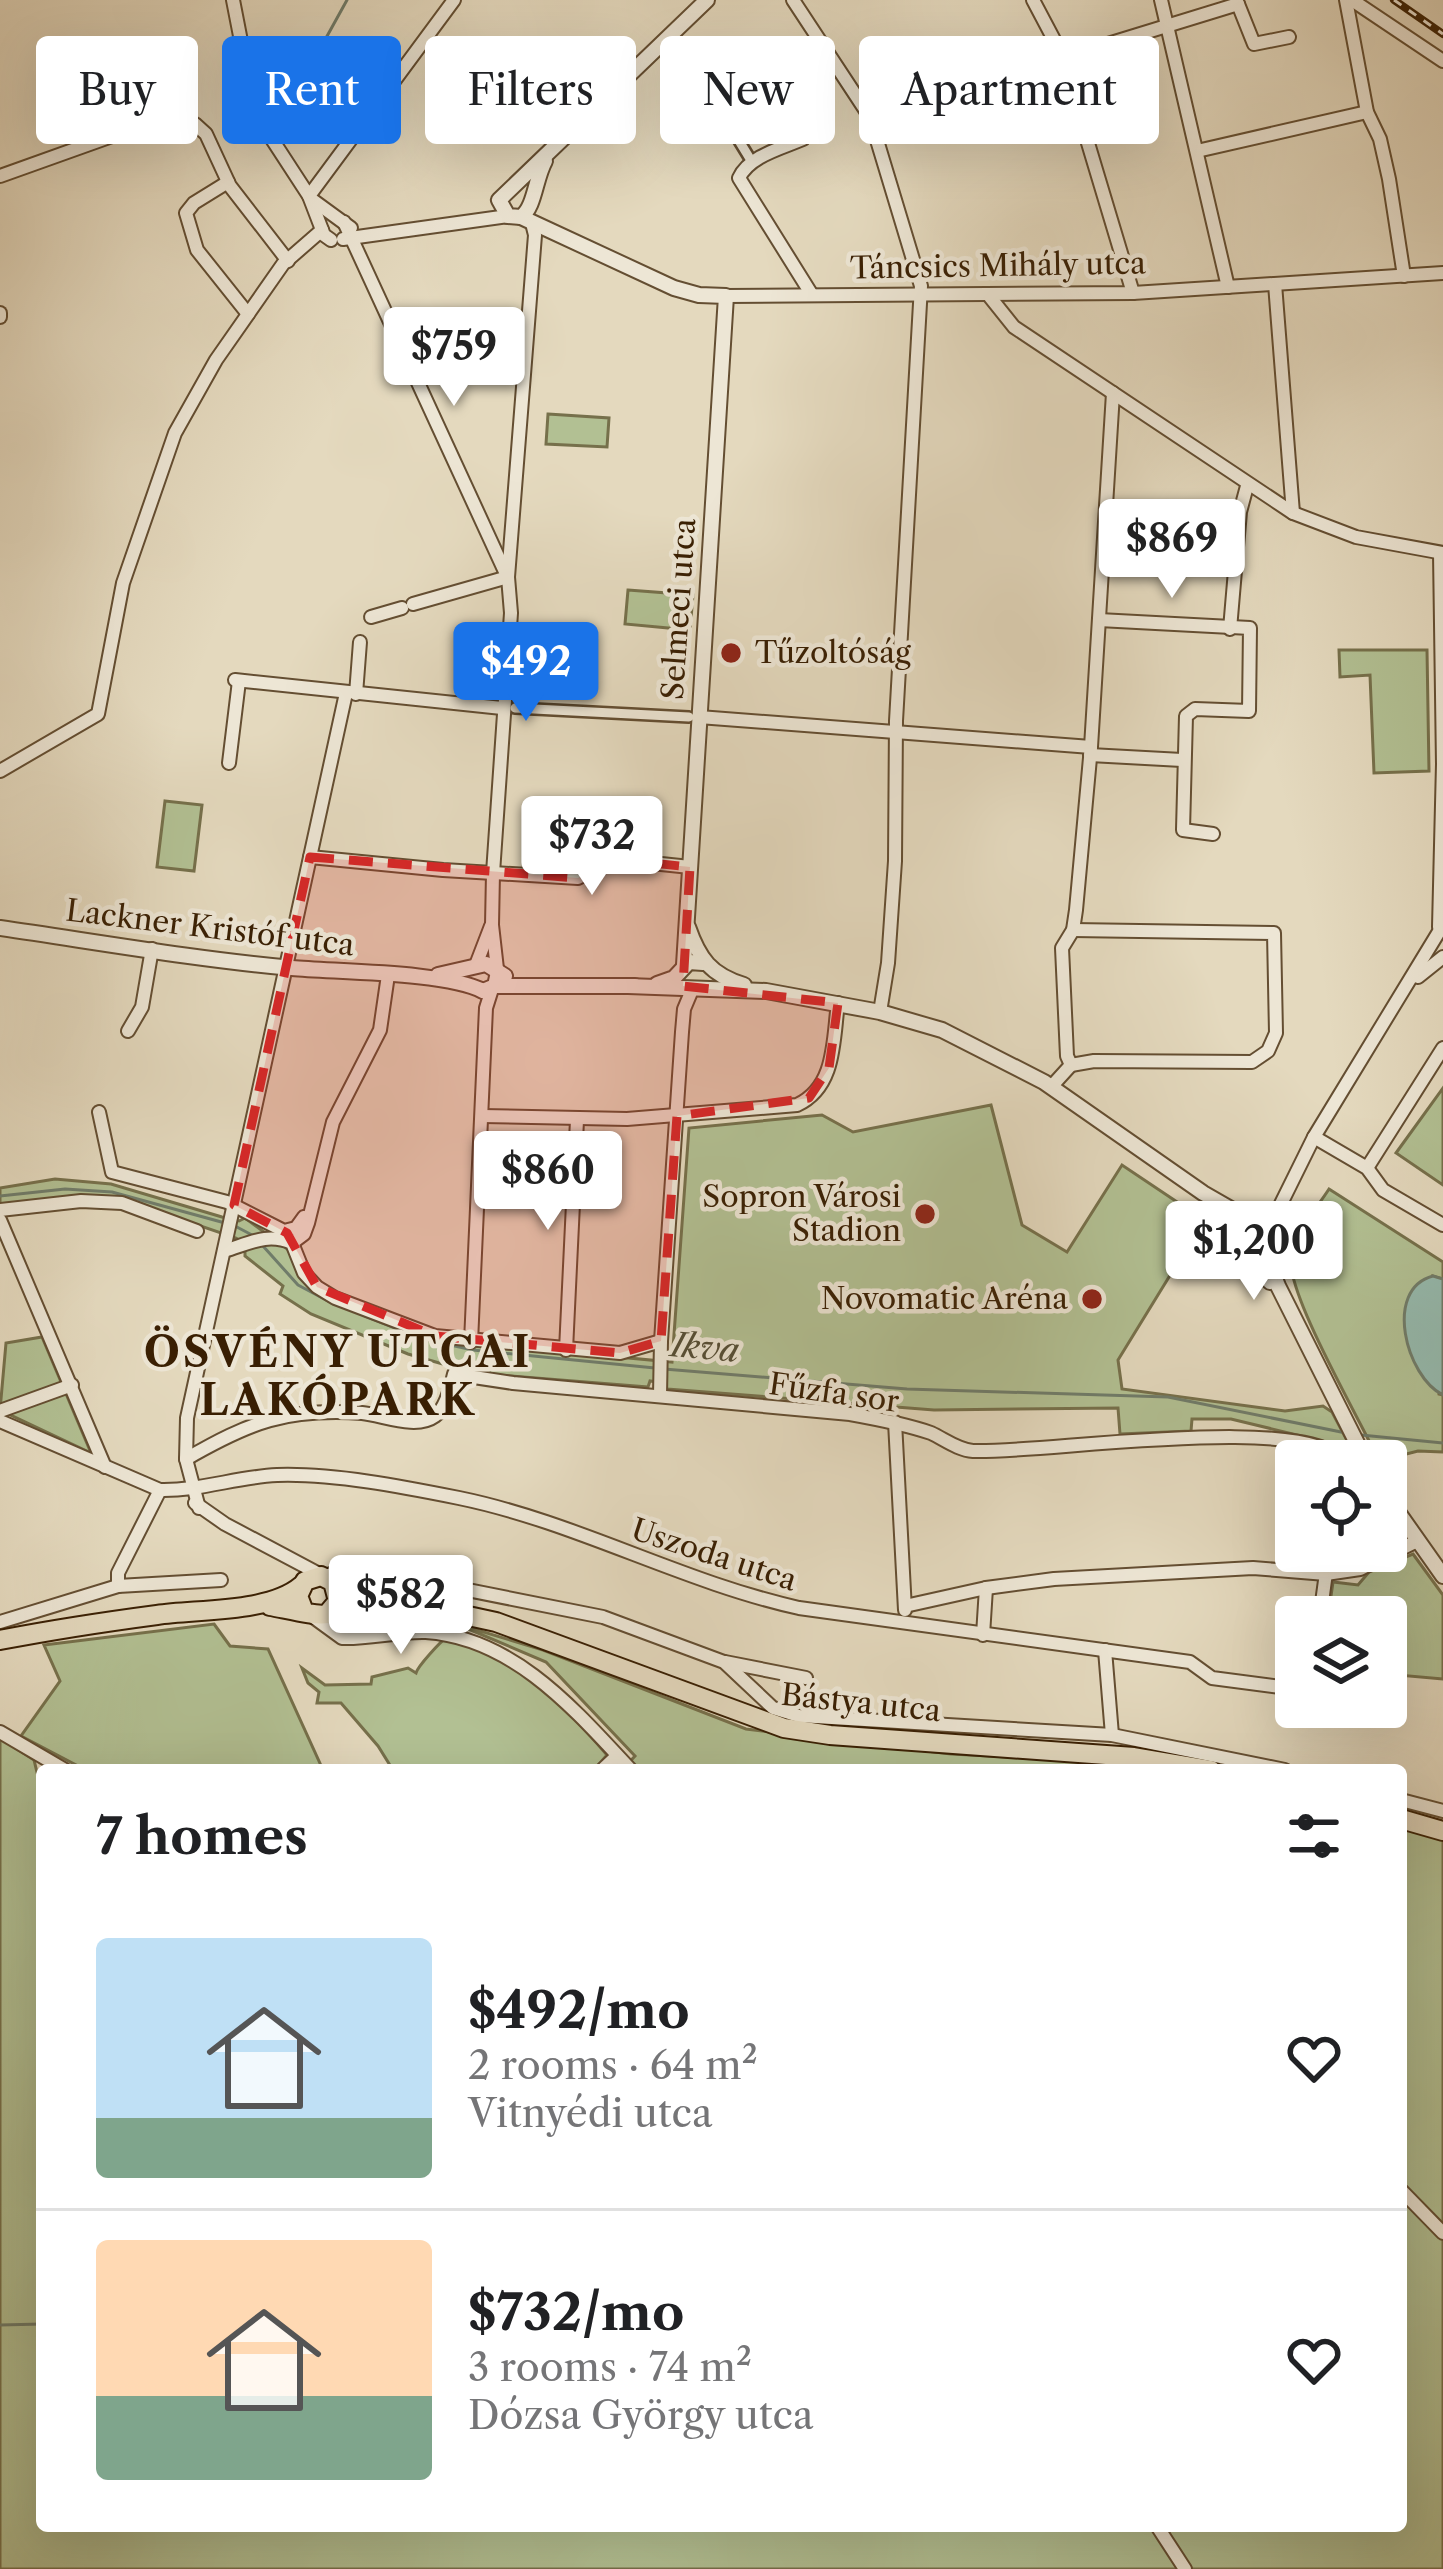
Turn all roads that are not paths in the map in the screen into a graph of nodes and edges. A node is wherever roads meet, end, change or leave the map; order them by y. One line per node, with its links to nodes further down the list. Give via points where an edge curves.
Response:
1 (233, 0): 26 (street, via 255,113)
2 (454, 0): 26 (street)
3 (707, 0): 20 (street)
4 (793, 0): 14 (street)
5 (1033, 0): 10 (street)
6 (1160, 0): 9 (street)
7 (1349, 0): 13 (street); 15 (street)
8 (1239, 2): 9 (street); 12 (street, via 1254,44)
9 (1167, 26): 11 (street); 21 (street)
10 (1051, 36)
11 (1135, 36)
12 (1289, 38)
13 (1443, 61)
14 (859, 100)
15 (1367, 112): 21 (street); 36 (street, via 1389,179)
16 (741, 144): 22 (street)
17 (792, 144): 22 (street)
18 (878, 144): 42 (street)
19 (1088, 144): 39 (street)
20 (550, 151): 25 (street); 28 (street)
21 (1197, 151): 38 (street)
22 (752, 162): 41 (street, via 739,178)
23 (0, 176): 24 (street, via 112,136 185,123 206,134)
24 (228, 182): 34 (street); 44 (street, via 185,214 193,243)
25 (514, 186): 27 (street); 28 (street, Táncsics Mihály utca, via 523,186)
26 (309, 196): 30 (street)
27 (499, 200): 28 (street); 29 (street)
28 (525, 211): 29 (street); 40 (street, Táncsics Mihály utca, via 674,288); 49 (street, via 535,235)
29 (470, 220): 31 (street)
30 (336, 230): 31 (street); 32 (street); 33 (street); 34 (street)
31 (382, 233): 32 (street)
32 (366, 237): 33 (street)
33 (361, 260): 49 (street)
34 (288, 261): 44 (street)
35 (1443, 273): 36 (street, Táncsics Mihály utca)
36 (1404, 276): 37 (street, Táncsics Mihály utca)
37 (1275, 284): 38 (street, Táncsics Mihály utca); 47 (street)
38 (1228, 287): 39 (street, Táncsics Mihály utca)
39 (1133, 293): 43 (street, Táncsics Mihály utca)
40 (726, 296): 41 (street, Táncsics Mihály utca); 57 (street, Selmeci utca)
41 (812, 296): 42 (street, Táncsics Mihály utca)
42 (921, 296): 43 (street, Táncsics Mihály utca); 58 (street)
43 (990, 297): 45 (street, via 1014,327)
44 (248, 314): 62 (street, via 176,433 123,584 100,710)
45 (1113, 393): 46 (street); 51 (street)
46 (1247, 486): 47 (street); 52 (street)
47 (1293, 513): 48 (street, via 1356,537)
48 (1442, 553): 54 (street)
49 (508, 577): 50 (street); 56 (street)
50 (371, 617)
51 (1099, 620): 52 (street); 59 (street)
52 (1230, 629): 60 (street, via 1250,628 1249,711 1189,711)
53 (360, 642): 55 (street)
54 (1442, 642): 65 (street)
55 (351, 694): 56 (street); 61 (street, via 237,681); 64 (street)
56 (508, 708): 57 (street); 67 (street)
57 (694, 717): 58 (street); 66 (street, Selmeci utca)
58 (896, 733): 59 (street); 84 (street)
59 (1090, 751): 60 (street); 71 (street)
60 (1182, 760): 63 (street, via 1183,830)
61 (229, 763)
62 (0, 771)
63 (1213, 833)
64 (310, 857): 67 (street); 76 (street)
65 (1441, 859): 68 (street); 72 (street)
66 (690, 867): 67 (street, via 613,859 578,878); 69 (street, Selmeci utca)
67 (494, 873): 78 (street)
68 (1443, 875)
69 (687, 924): 75 (street, Selmeci utca); 79 (street, Selmeci utca)
70 (0, 928): 73 (street, Lackner Kristóf utca)
71 (1073, 930): 87 (street, via 1062,949); 87 (street, via 1274,933 1276,1033 1252,1062)
72 (1439, 930): 74 (street); 82 (street)
73 (152, 950): 76 (street, Lackner Kristóf utca); 85 (street, via 142,1007)
74 (1443, 956): 82 (street)
75 (706, 966): 79 (street, Lackner Kristóf utca); 79 (street, via 710,982); 81 (street, Lackner Kristóf utca)
76 (288, 968): 77 (street, Lackner Kristóf utca); 99 (street)
77 (388, 975): 78 (street, Lackner Kristóf utca); 97 (street, via 380,1030 333,1122)
78 (485, 978): 80 (street, Lackner Kristóf utca); 91 (street)
79 (687, 979): 80 (street, Lackner Kristóf utca); 80 (street, Lackner Kristóf utca); 81 (street, Lackner Kristóf utca); 90 (street, Selmeci utca)
80 (628, 986)
81 (766, 991): 83 (street, Lackner Kristóf utca)
82 (1406, 992): 93 (street)
83 (838, 1003): 84 (street, Lackner Kristóf utca); 90 (street, via 829,1068 809,1098)
84 (880, 1012): 88 (street, Lackner Kristóf utca, via 963,1039)
85 (128, 1031)
86 (1443, 1048): 94 (street)
87 (1071, 1065): 88 (street)
88 (1051, 1087): 96 (street, Lackner Kristóf utca)
89 (99, 1112): 99 (street, via 112,1172)
90 (676, 1116): 92 (street); 110 (street, Selmeci utca)
91 (482, 1117): 92 (street); 111 (street)
92 (577, 1120): 112 (street)
93 (1314, 1138): 94 (street); 95 (street)
94 (1366, 1168): 102 (street, via 1383,1190)
95 (1294, 1174): 101 (street); 105 (street)
96 (1204, 1193): 101 (street, Lackner Kristóf utca); 103 (street, Lackner Kristóf utca)
97 (314, 1201): 99 (street, via 298,1227 284,1231); 106 (street, via 304,1234)
98 (0, 1210): 104 (street, via 122,1203)
99 (232, 1212): 107 (street)
100 (0, 1220): 113 (street)
101 (1252, 1220): 103 (street); 105 (street, Lackner Kristóf utca)
102 (1443, 1226)
103 (1235, 1230): 108 (street, Lackner Kristóf utca)
104 (197, 1231)
105 (1266, 1237): 108 (street, via 1259,1250); 109 (street, Lackner Kristóf utca)
106 (292, 1243): 107 (street, via 270,1236); 111 (street, via 304,1273 335,1298)
107 (225, 1244): 120 (street)
108 (1245, 1252): 109 (street, Lackner Kristóf utca)
109 (1298, 1327): 119 (street, Lackner Kristóf utca)
110 (661, 1341): 112 (street, via 620,1353); 114 (street, Selmeci utca)
111 (471, 1342): 112 (street)
112 (566, 1350)
113 (72, 1385): 115 (street); 121 (street)
114 (660, 1389): 117 (street, Fűzfa sor); 120 (street, Fűzfa sor, via 454,1374 437,1415 269,1418)
115 (0, 1411)
116 (0, 1421): 121 (street, Uszoda utca)
117 (895, 1422): 118 (street, Fűzfa sor, via 968,1451); 138 (street)
118 (1287, 1440)
119 (1354, 1440)
120 (186, 1460): 122 (street)
121 (105, 1468): 123 (street, Uszoda utca)
122 (187, 1489): 123 (street, Uszoda utca); 126 (street, via 200,1508); 141 (street, Uszoda utca, via 285,1475 461,1498 753,1598)
123 (160, 1490): 131 (street)
124 (1407, 1526): 125 (street)
125 (1417, 1541): 127 (street, via 1360,1569); 128 (street)
126 (289, 1556): 129 (street); 132 (street)
127 (1325, 1574): 133 (street, via 1253,1568); 134 (street)
128 (1443, 1576)
129 (328, 1578): 132 (main road); 135 (main road, Bástya utca); 137 (main road, via 339,1593); 146 (street, via 347,1566 544,1603)
130 (221, 1580): 131 (street)
131 (118, 1586): 140 (street)
132 (301, 1586): 136 (main road); 139 (main road)
133 (986, 1588): 138 (street); 142 (street)
134 (1322, 1596)
135 (379, 1597): 137 (main road, Bástya utca); 155 (main road, Bástya utca, via 496,1622 784,1728)
136 (259, 1604): 139 (main road); 144 (main road)
137 (336, 1606): 139 (main road, via 323,1616); 143 (street, via 340,1630)
138 (905, 1606): 141 (street)
139 (306, 1612): 143 (street, via 332,1634)
140 (0, 1622)
141 (906, 1623): 142 (street, Uszoda utca)
142 (983, 1635): 145 (street, Uszoda utca)
143 (365, 1636): 151 (street, via 422,1632 493,1651 545,1683)
144 (0, 1640)
145 (1105, 1650): 148 (street, Uszoda utca); 150 (street)
146 (724, 1662): 147 (street); 150 (street, via 773,1708 799,1716)
147 (806, 1678)
148 (1275, 1686)
149 (0, 1732): 152 (street)
150 (1112, 1735): 156 (street)
151 (617, 1756): 153 (street); 154 (street)
152 (55, 1764)
153 (608, 1764)
154 (625, 1764)
155 (1175, 1764)
156 (1259, 1764)
157 (1407, 1802): 158 (street)
158 (1443, 1811)
159 (1407, 1821): 160 (main road)
160 (1443, 1831)
161 (1407, 2196): 162 (street)
162 (1443, 2233)
163 (1161, 2532): 164 (street)
164 (1185, 2569)

